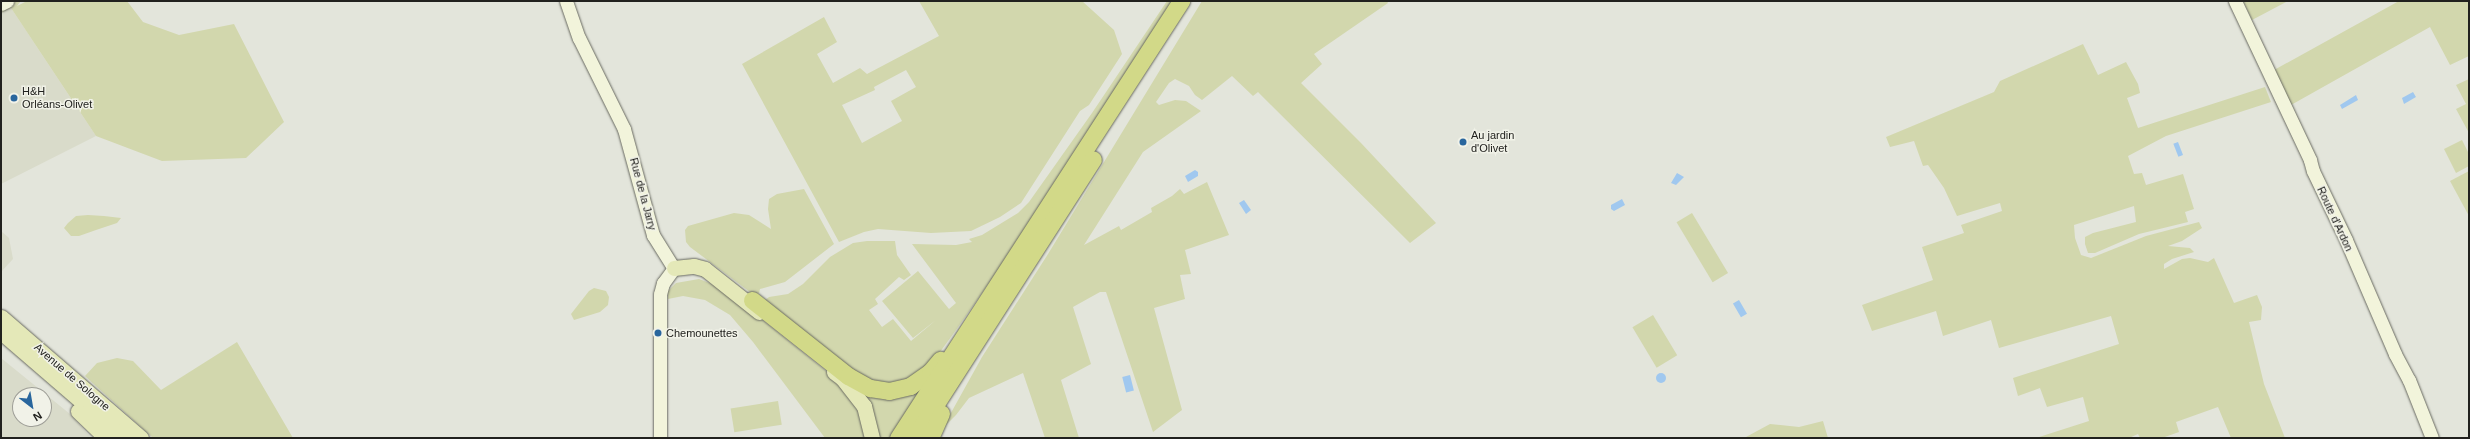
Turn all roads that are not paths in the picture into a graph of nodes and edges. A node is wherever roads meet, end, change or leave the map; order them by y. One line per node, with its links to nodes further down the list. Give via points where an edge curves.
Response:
1 (7, 1): 6 (street)
2 (566, 1): 7 (street, Rue de la Jarry, via 579,38 624,129 654,235)
3 (1181, 1): 11 (highway)
4 (1194, 1): 9 (highway)
5 (2235, 1): 26 (street, Route d'Ardon, via 2310,160 2395,354 2409,380)
6 (1, 4)
7 (674, 268): 8 (main road, via 683,262 706,264); 21 (street, via 663,283 660,294); 22 (main road, via 694,266 705,269 842,378 864,406)
8 (752, 300): 11 (highway, via 848,376 870,388 889,391 910,386 930,372)
9 (1001, 304): 24 (highway); 25 (highway, via 934,425)
10 (1, 310): 15 (main road, via 16,322)
11 (981, 311): 23 (highway)
12 (1, 317): 15 (main road, Avenue de Sologne)
13 (1, 332): 19 (main road, Avenue de Sologne)
14 (1, 344): 16 (main road)
15 (43, 352): 20 (main road, Avenue de Sologne)
16 (78, 411): 17 (main road); 18 (main road)
17 (106, 438)
18 (109, 438)
19 (124, 438)
20 (141, 438)
21 (660, 438)
22 (872, 438)
23 (898, 438)
24 (914, 438)
25 (930, 438)
26 (2432, 438)

